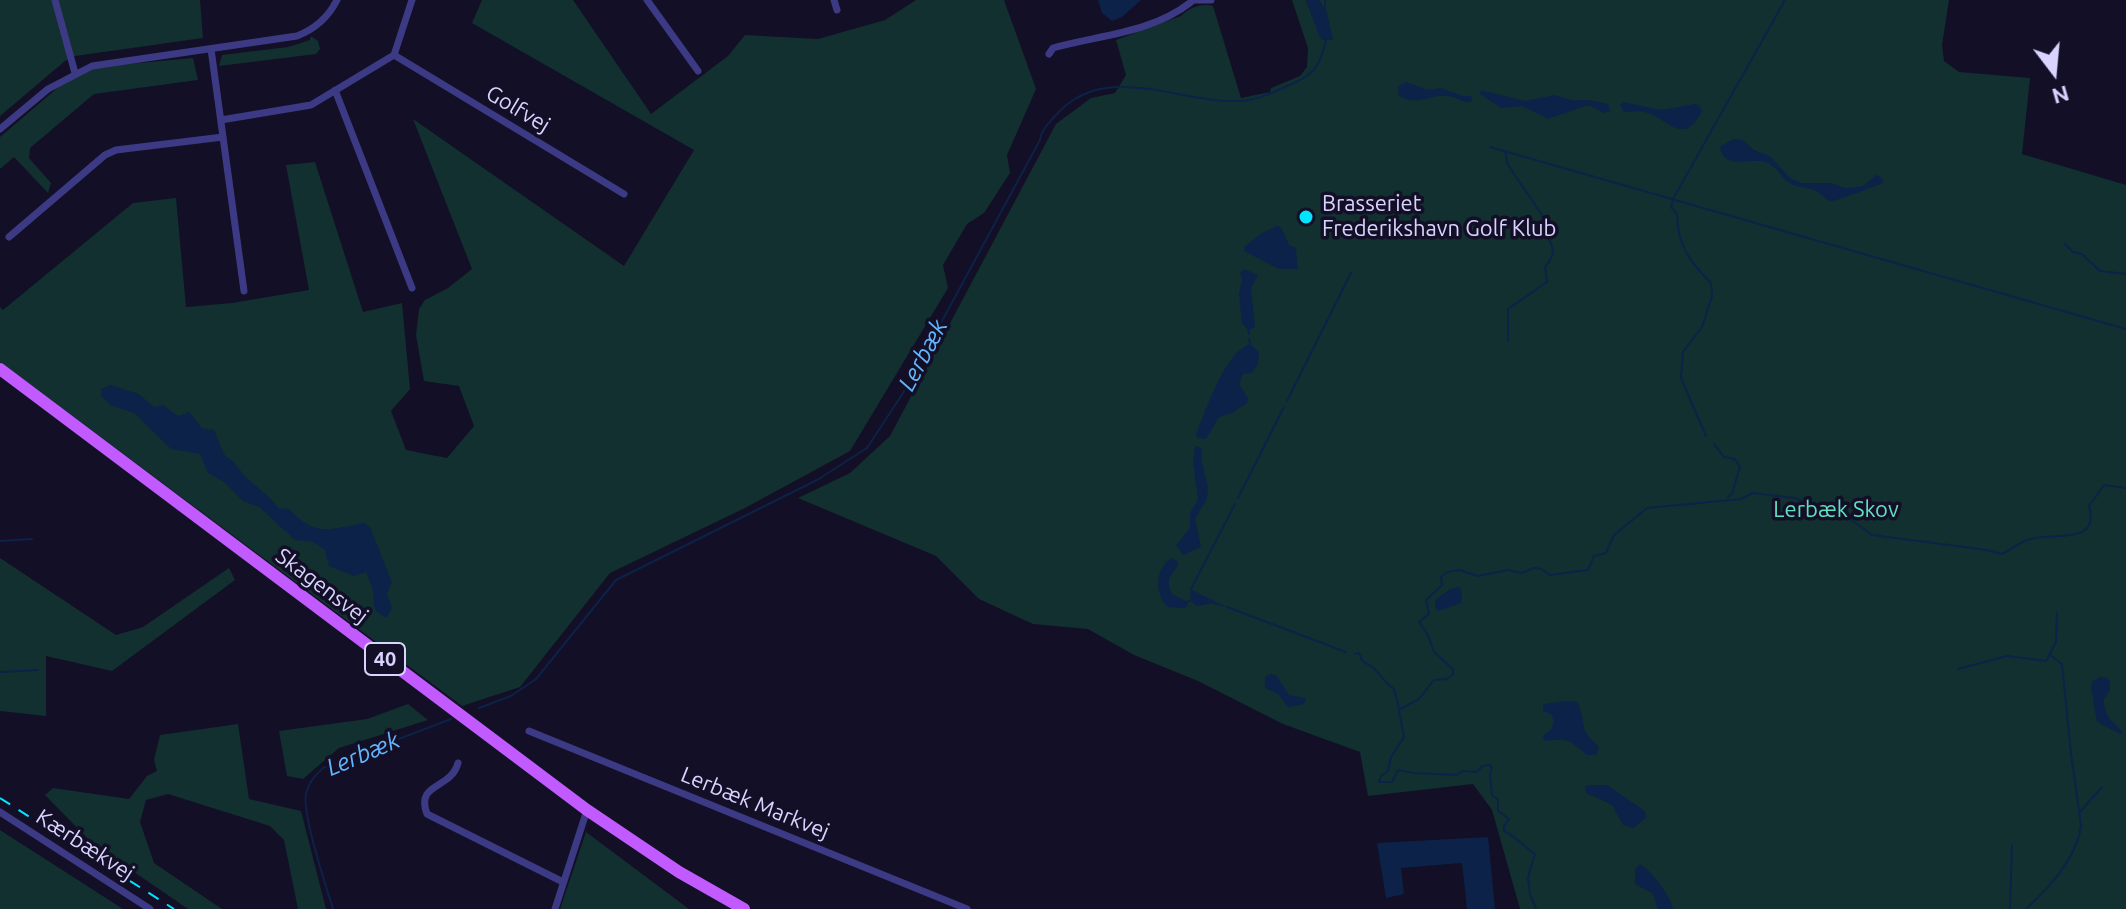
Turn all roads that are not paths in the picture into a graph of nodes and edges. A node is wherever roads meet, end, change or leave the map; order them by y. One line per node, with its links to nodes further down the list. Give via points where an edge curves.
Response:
1 (55, 0): 13 (street)
2 (337, 0): 9 (street, via 309,32)
3 (412, 0): 11 (street)
4 (647, 0): 12 (street)
5 (834, 0): 8 (street)
6 (1211, 0): 7 (street)
7 (1191, 1): 10 (street, via 1160,20 1053,48)
8 (837, 10)
9 (211, 49): 13 (street, via 112,62); 15 (street)
10 (1049, 54)
11 (394, 55): 14 (street); 18 (street, Golfvej)
12 (698, 71)
13 (75, 73): 16 (street)
14 (335, 90): 15 (street, via 297,109); 20 (street)
15 (221, 120): 17 (street)
16 (0, 129)
17 (223, 137): 19 (street, via 105,155); 21 (street)
18 (624, 194)
19 (9, 237)
20 (412, 288)
21 (244, 291)
22 (0, 369): 25 (main road, Skagensvej / 40)
23 (529, 731): 31 (street, Lerbæk Markvej)
24 (458, 763): 27 (street, via 448,781 429,790 423,801 427,814)
25 (587, 810): 27 (street); 30 (main road, Skagensvej / 40)
26 (0, 812): 28 (street, Kærbækvej)
27 (563, 882): 29 (street)
28 (150, 909)
29 (555, 909)
30 (744, 909)
31 (967, 909)

